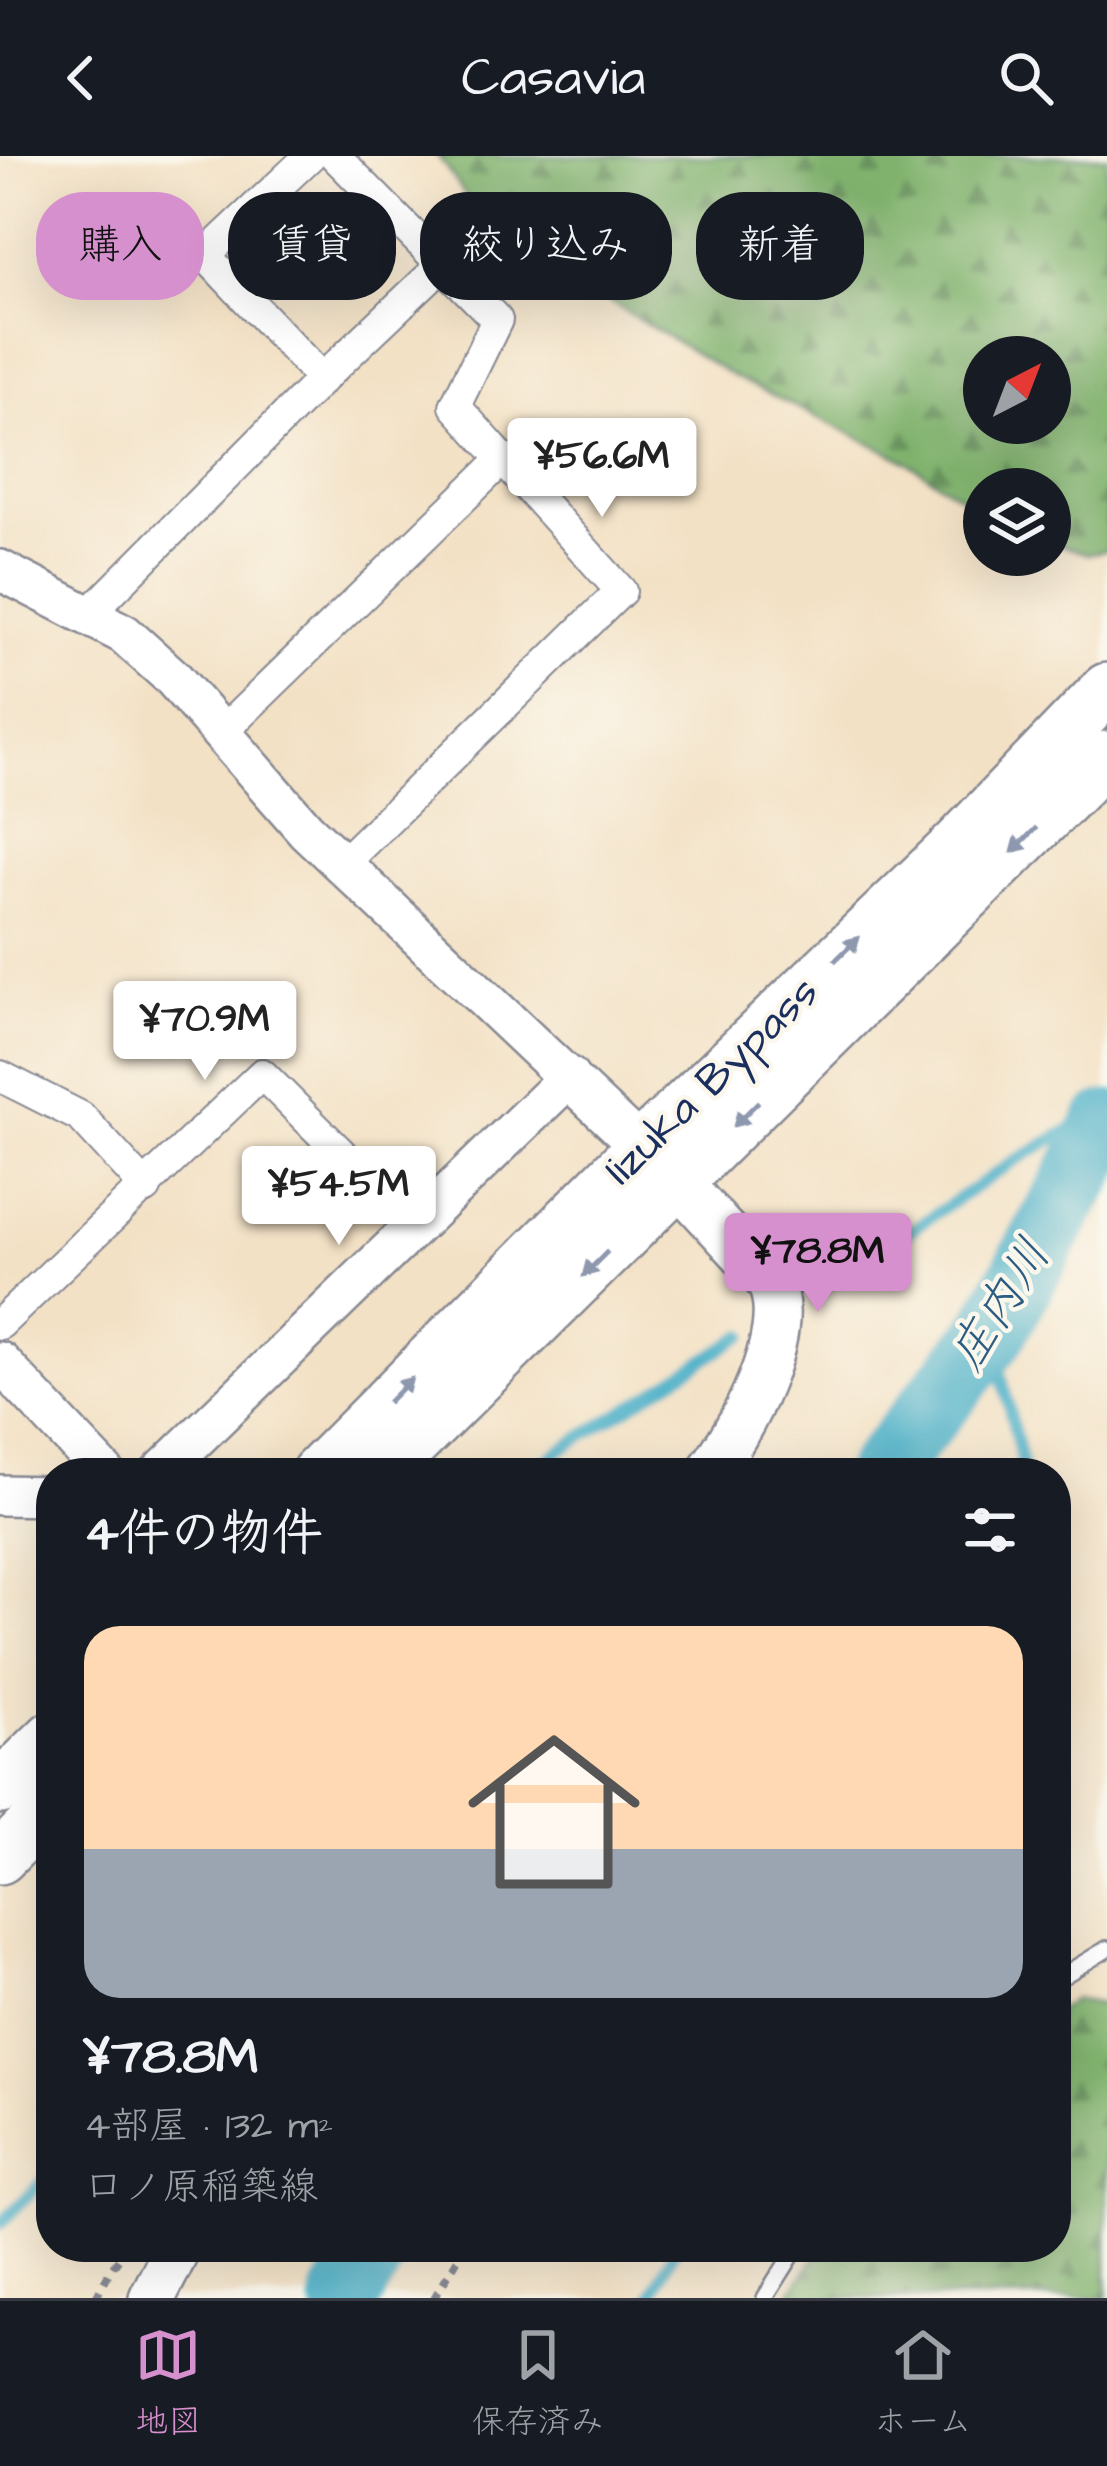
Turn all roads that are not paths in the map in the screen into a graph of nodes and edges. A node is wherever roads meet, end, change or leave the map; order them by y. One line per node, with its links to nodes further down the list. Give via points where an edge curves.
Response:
1 (310, 156): 6 (street, via 205,256)
2 (335, 156): 3 (street)
3 (420, 243)
4 (420, 286): 6 (street)
5 (477, 300): 7 (street, via 497,320 454,406)
6 (322, 379): 9 (street)
7 (503, 459): 11 (street); 13 (street, via 621,590)
8 (0, 570): 9 (street)
9 (88, 616): 11 (street, via 124,634)
10 (1107, 689): 16 (highway, Iizuka Bypass, one-way to 10)
11 (221, 733): 13 (street)
12 (1107, 758): 16 (highway, one-way to 16)
13 (342, 864): 15 (street)
14 (0, 1076): 17 (street, via 81,1117)
15 (569, 1077): 16 (street); 18 (street)
16 (660, 1164): 23 (highway, Iizuka Bypass, one-way to 16); 24 (highway, one-way to 24); 25 (main road, via 770,1283 778,1315 761,1376)
17 (146, 1188): 18 (street, via 262,1074); 19 (street)
18 (415, 1227): 22 (street)
19 (0, 1324)
20 (0, 1362): 21 (street)
21 (91, 1458)
22 (176, 1458)
23 (334, 1458)
24 (396, 1458)
25 (721, 1458)
26 (0, 1495): 27 (street)
27 (36, 1496)
28 (36, 1753): 29 (highway)
29 (0, 1788)
30 (36, 1822): 31 (highway)
31 (0, 1858)
32 (1107, 1949): 33 (lane)
33 (1071, 1971)
34 (170, 2262): 36 (main road)
35 (787, 2262): 37 (lane)
36 (152, 2298)
37 (764, 2298)

